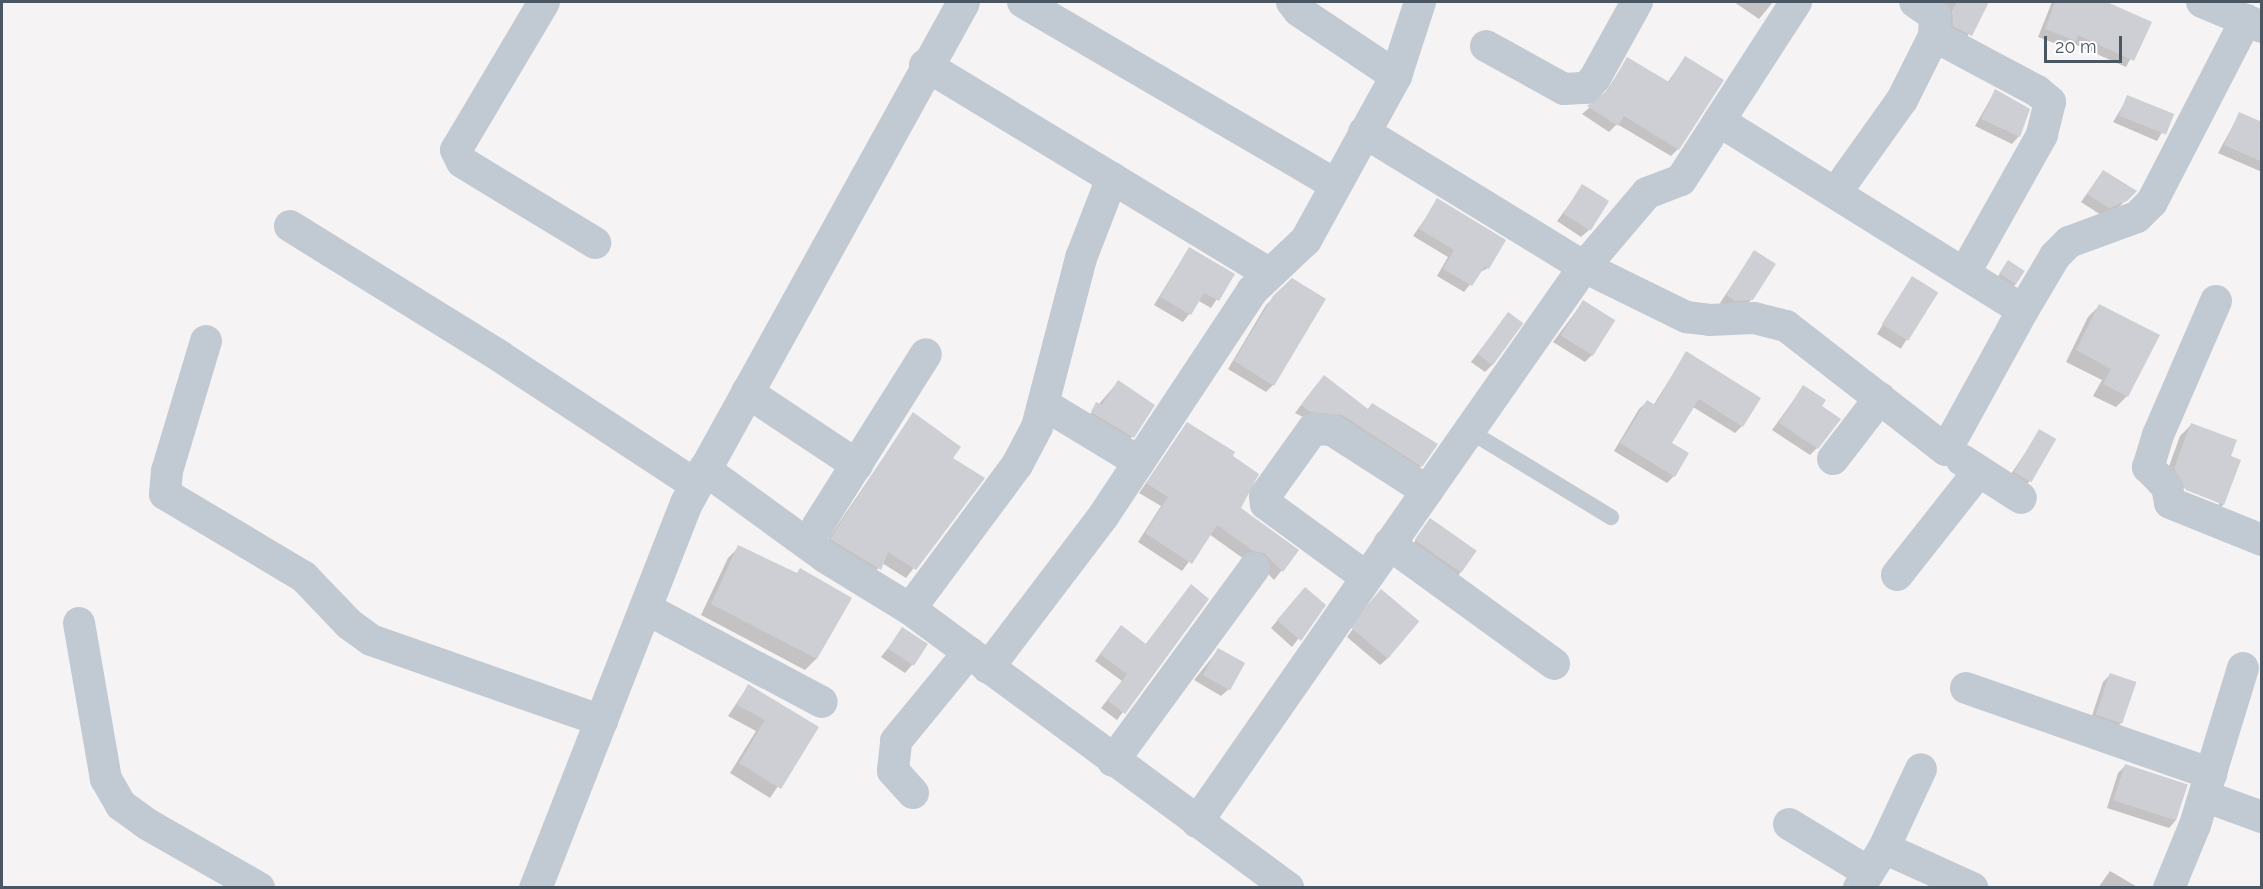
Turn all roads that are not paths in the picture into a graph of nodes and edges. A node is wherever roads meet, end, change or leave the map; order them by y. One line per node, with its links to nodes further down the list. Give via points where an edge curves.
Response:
1 (544, 2): 21 (street, via 456,150 462,162)
2 (963, 2): 13 (street)
3 (1023, 2): 18 (street)
4 (1292, 2): 14 (street, via 1299,11)
5 (1420, 2): 14 (street)
6 (1637, 2): 12 (street, via 1586,88 1564,89)
7 (1796, 2): 15 (street)
8 (1915, 2): 11 (street, via 1935,16)
9 (2210, 3): 10 (street)
10 (2254, 23): 26 (street, via 2152,202 2137,217 2069,242 2055,256)
11 (1935, 36): 19 (street, via 1902,100); 24 (street, via 2037,91 2050,102 2042,135)
12 (1486, 46)
13 (925, 65): 17 (street); 29 (street)
14 (1396, 76): 16 (street)
15 (1719, 121): 19 (street); 22 (street, via 1681,180 1647,193)
16 (1364, 132): 18 (street); 22 (street)
17 (1112, 178): 23 (street); 31 (street, via 1081,258)
18 (1334, 184): 23 (street, via 1306,240 1290,259)
19 (1837, 191): 24 (street)
20 (290, 226): 38 (street)
21 (595, 243)
22 (1584, 267): 30 (street, via 1686,317 1754,318 1786,326); 32 (street)
23 (1269, 273): 35 (street, via 1252,291)
24 (1964, 274): 26 (street)
25 (2216, 301): 43 (street, via 2148,466 2167,486 2170,503)
26 (2023, 310): 33 (street)
27 (206, 341): 56 (street, via 167,471 165,494 304,577 371,640)
28 (926, 354): 36 (street)
29 (747, 392): 36 (street); 38 (street)
30 (1880, 398): 33 (street); 34 (street)
31 (1045, 405): 35 (street); 49 (street, via 1017,465)
32 (1471, 432): 39 (street); 41 (lane)
33 (1946, 450): 37 (street)
34 (1833, 459)
35 (1139, 462): 51 (street, via 1104,515)
36 (857, 465): 42 (street)
37 (1979, 471): 40 (street); 46 (street)
38 (700, 477): 48 (street); 49 (street)
39 (1427, 491): 44 (street); 47 (street, via 1324,428 1313,429 1265,496 1273,512)
40 (2021, 498)
41 (1611, 517)
42 (817, 527)
43 (2262, 540)
44 (1389, 544): 47 (street); 52 (street)
45 (1254, 568): 57 (street)
46 (1897, 575)
47 (1366, 578): 62 (street)
48 (645, 609): 55 (street); 56 (street)
49 (910, 609): 51 (street)
50 (79, 623): 65 (street, via 106,779 121,805)
51 (978, 660): 57 (street); 60 (street, via 896,741 893,771)
52 (1554, 664)
53 (2242, 668): 59 (street)
54 (1966, 688): 59 (street)
55 (822, 702)
56 (602, 721): 66 (street)
57 (1113, 761): 62 (street)
58 (1921, 769): 64 (street)
59 (2207, 785): 61 (street); 69 (street)
60 (913, 793)
61 (2262, 817)
62 (1197, 822): 67 (street)
63 (1789, 824): 64 (street)
64 (1870, 869): 68 (street)
65 (259, 888)
66 (535, 888)
67 (1288, 888)
68 (1972, 888)
69 (2169, 888)

